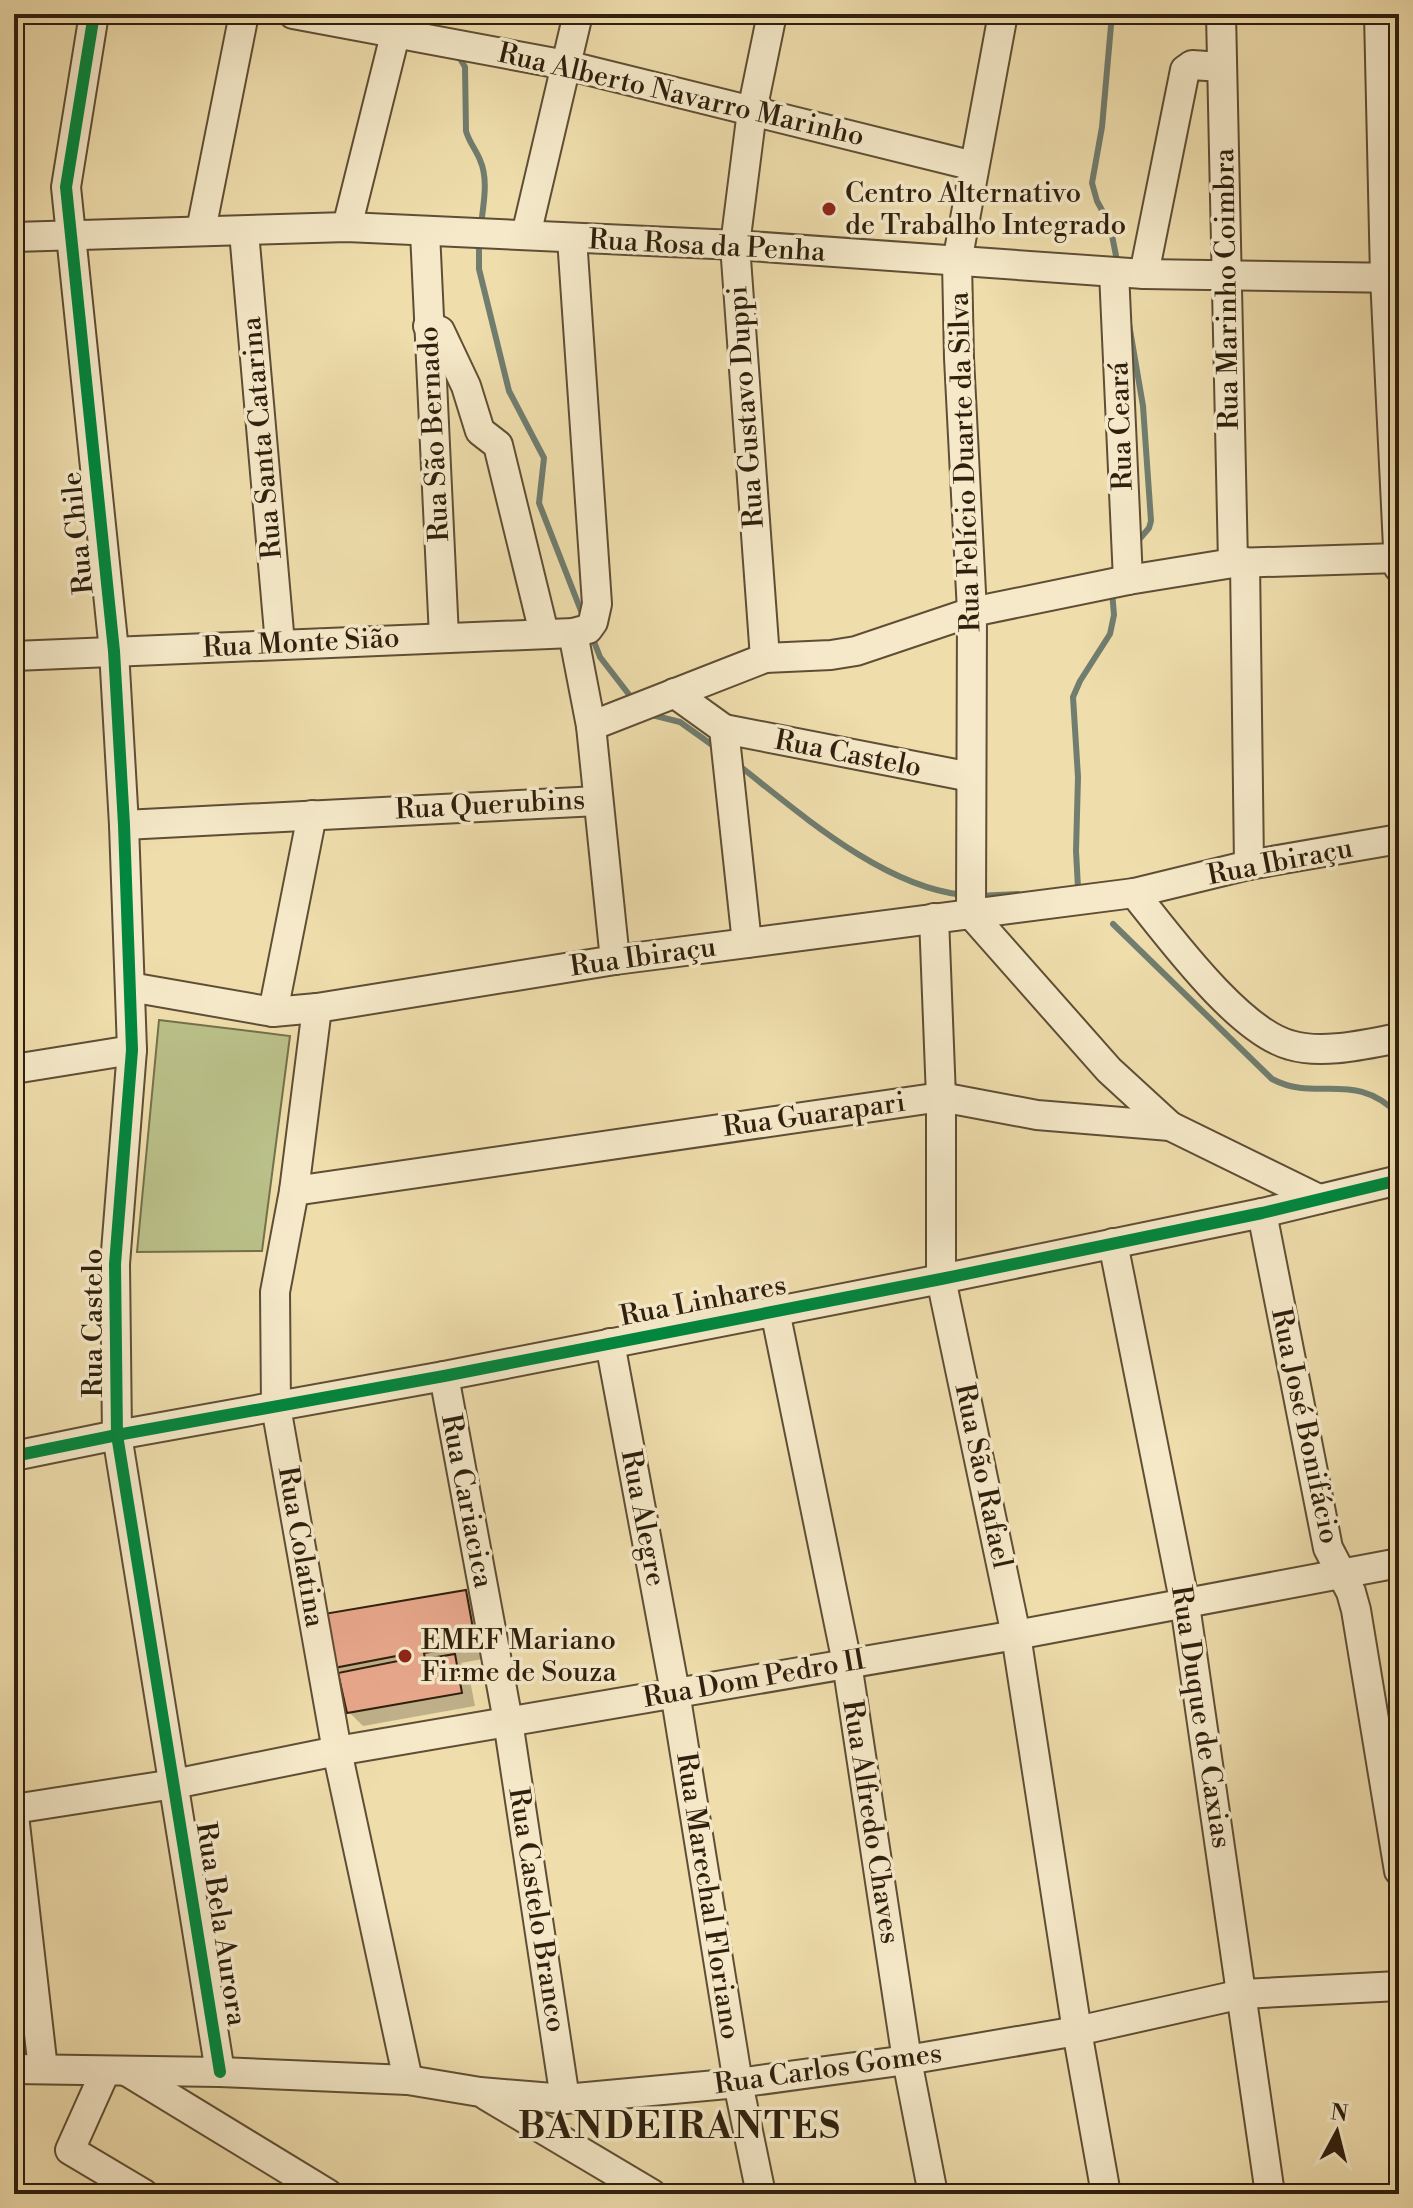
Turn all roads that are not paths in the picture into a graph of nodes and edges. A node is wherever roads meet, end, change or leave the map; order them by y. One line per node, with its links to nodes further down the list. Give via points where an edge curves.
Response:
1 (94, 14): 18 (street, Rua Chile, via 66,187)
2 (244, 14): 15 (street)
3 (293, 14): 8 (street, Rua Alberto Navarro Marinho)
4 (578, 14): 10 (street)
5 (772, 14): 12 (street, Rua Gustavo Duppi)
6 (1003, 14): 13 (street, Rua Felício Duarte da Silva)
7 (1221, 14): 11 (street, Rua Marinho Coimbra)
8 (398, 23): 10 (street, Rua Alberto Navarro Marinho); 14 (street)
9 (1386, 23): 27 (street)
10 (566, 65): 12 (street, Rua Alberto Navarro Marinho); 19 (street)
11 (1222, 67): 25 (street, via 1186,67); 26 (street, Rua Marinho Coimbra)
12 (752, 111): 13 (street, Rua Alberto Navarro Marinho); 22 (street, Rua Gustavo Duppi)
13 (974, 166): 23 (street, Rua Felício Duarte da Silva)
14 (347, 227): 16 (street, Rua Rosa da Penha); 17 (street, Rua Rosa da Penha)
15 (201, 230): 16 (street, Rua Rosa da Penha); 18 (street, Rua Rosa da Penha)
16 (244, 232): 37 (street, Rua Santa Catarina)
17 (425, 232): 19 (street, Rua Rosa da Penha); 28 (street, Rua São Bernado)
18 (72, 234): 20 (street, Rua Rosa da Penha); 38 (street, Rua Chile)
19 (526, 235): 21 (street, Rua Rosa da Penha)
20 (14, 237)
21 (572, 238): 22 (street, Rua Rosa da Penha); 34 (street, via 597,604 593,622)
22 (735, 245): 23 (street, Rua Rosa da Penha); 40 (street, Rua Gustavo Duppi)
23 (957, 262): 24 (street, Rua Rosa da Penha); 33 (street, Rua Felício Duarte da Silva)
24 (1114, 272): 25 (street, Rua Rosa da Penha); 32 (street, Rua Ceará)
25 (1144, 274): 26 (street, Rua Rosa da Penha)
26 (1228, 274): 27 (street, Rua Rosa da Penha); 30 (street, Rua Marinho Coimbra)
27 (1392, 277): 29 (street)
28 (428, 326): 35 (street, via 440,331 480,431 498,445); 36 (street, Rua São Bernado)
29 (1399, 558): 30 (street); 31 (street)
30 (1239, 563): 32 (street); 49 (street, Rua Marinho Coimbra)
31 (1399, 568)
32 (1128, 580): 33 (street)
33 (972, 612): 40 (street, via 856,651); 44 (street, Rua Felício Duarte da Silva)
34 (580, 631): 35 (street, Rua Monte Sião); 42 (street, Rua Querubins)
35 (544, 633): 36 (street, Rua Monte Sião)
36 (444, 637): 37 (street, Rua Monte Sião)
37 (280, 644): 38 (street, Rua Monte Sião)
38 (114, 651): 39 (street, Rua Monte Sião); 47 (street, Rua Chile)
39 (14, 656)
40 (765, 658): 41 (street)
41 (674, 693): 42 (street); 43 (street)
42 (591, 726): 45 (street, Rua Querubins)
43 (724, 729): 44 (street, Rua Castelo); 53 (street)
44 (971, 777): 51 (street, Rua Felício Duarte da Silva)
45 (598, 801): 46 (street, Rua Querubins); 54 (street)
46 (312, 815): 47 (street, Rua Querubins); 57 (street)
47 (124, 825): 55 (street, Rua Chile)
48 (1399, 839): 49 (street, Rua Ibiraçu)
49 (1249, 865): 50 (street, Rua Ibiraçu)
50 (1134, 893): 51 (street, Rua Ibiraçu); 58 (street, via 1183,954 1268,1037 1312,1049)
51 (971, 914): 52 (street, Rua Ibiraçu); 62 (street, via 1109,1070)
52 (934, 918): 53 (street, Rua Ibiraçu); 61 (street, Rua São Rafael)
53 (747, 943): 54 (street, Rua Ibiraçu)
54 (615, 960): 56 (street, Rua Ibiraçu)
55 (130, 987): 57 (street, Rua Ibiraçu); 59 (street, Rua Chile)
56 (317, 1008): 57 (street, Rua Ibiraçu); 64 (street, Rua Colatina)
57 (273, 1012)
58 (1399, 1038)
59 (132, 1050): 60 (street); 73 (street, Rua Castelo, via 115,1264)
60 (14, 1069)
61 (941, 1097): 62 (street, Rua Guarapari, via 1037,1115); 64 (street, Rua Guarapari); 68 (street, Rua São Rafael)
62 (1170, 1126): 65 (street, Rua Guarapari)
63 (1399, 1180): 65 (street, Rua Linhares)
64 (294, 1191): 72 (street, Rua Colatina, via 275,1292)
65 (1319, 1199): 66 (street, Rua Linhares)
66 (1262, 1213): 67 (street, Rua Linhares); 76 (street, Rua José Bonifácio, via 1328,1548)
67 (1113, 1243): 68 (street, Rua Linhares); 77 (street, Rua Duque de Caxias)
68 (941, 1279): 69 (street, Rua Linhares); 78 (street, Rua São Rafael)
69 (775, 1311): 70 (street, Rua Linhares); 79 (street, Rua Alfredo Chaves)
70 (610, 1343): 71 (street, Rua Linhares); 80 (street, Rua Alegre)
71 (444, 1376): 72 (street, Rua Linhares); 81 (street, Rua Cariacica)
72 (276, 1407): 73 (street, Rua Linhares); 83 (street, Rua Colatina)
73 (117, 1435): 74 (street, Rua Linhares); 84 (street, Rua Castelo)
74 (14, 1456)
75 (1399, 1563): 76 (street, Rua Dom Pedro II)
76 (1342, 1574): 77 (street, Rua Dom Pedro II); 82 (street, Rua José Bonifácio)
77 (1185, 1605): 78 (street, Rua Dom Pedro II); 89 (street, Rua Duque de Caxias)
78 (1016, 1635): 79 (street, Rua Dom Pedro II); 90 (street, Rua São Rafael)
79 (847, 1663): 80 (street, Rua Dom Pedro II); 91 (street, Rua Alfredo Chaves)
80 (675, 1692): 81 (street, Rua Dom Pedro II); 97 (street, Rua Marechal Floriano)
81 (508, 1721): 83 (street, Rua Dom Pedro II); 99 (street, Rua Castelo Branco)
82 (1388, 1733): 87 (street, Rua José Bonifácio)
83 (337, 1751): 84 (street, Rua Dom Pedro II); 96 (street, Rua Colatina)
84 (174, 1784): 85 (street, Rua Dom Pedro II); 95 (street, Rua Bela Aurora)
85 (14, 1809)
86 (14, 1815): 93 (street)
87 (1399, 1871)
88 (1399, 1986): 89 (street, Rua Carlos Gomes)
89 (1242, 1994): 90 (street, Rua Carlos Gomes); 106 (street, Rua Duque de Caxias)
90 (1077, 2031): 91 (street, Rua Carlos Gomes); 105 (street, Rua São Rafael)
91 (907, 2060): 97 (street, Rua Carlos Gomes); 104 (street, Rua Alfredo Chaves)
92 (14, 2069): 93 (street, Rua Carlos Gomes)
93 (43, 2069): 94 (street, Rua Carlos Gomes)
94 (116, 2072): 95 (street, Rua Carlos Gomes); 100 (street, via 70,2150); 101 (street)
95 (220, 2072): 96 (street, Rua Carlos Gomes)
96 (408, 2080): 98 (street, Rua Carlos Gomes)
97 (738, 2083): 99 (street, Rua Carlos Gomes); 103 (street, Rua Marechal Floriano)
98 (480, 2092): 99 (street, Rua Carlos Gomes); 102 (street)
99 (565, 2099)
100 (144, 2194)
101 (328, 2194)
102 (652, 2194)
103 (761, 2194)
104 (933, 2194)
105 (1106, 2194)
106 (1270, 2194)

